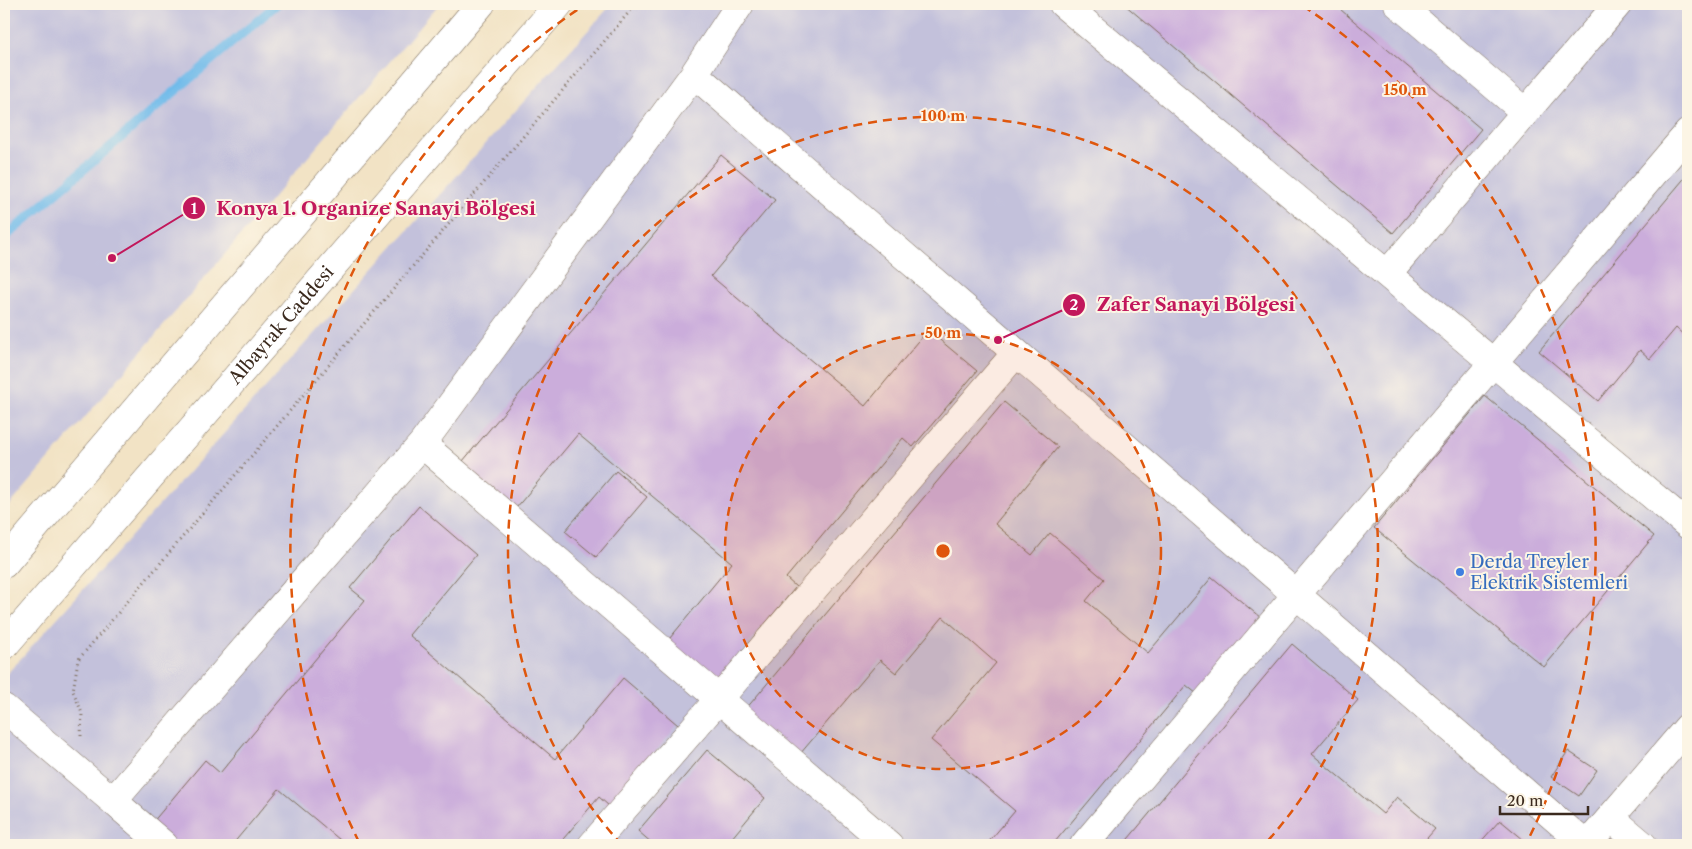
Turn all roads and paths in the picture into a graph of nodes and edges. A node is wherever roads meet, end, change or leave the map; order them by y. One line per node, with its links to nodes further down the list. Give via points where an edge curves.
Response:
1 (482, 4): 16 (street)
2 (559, 4): 18 (street, Albayrak Caddesi)
3 (636, 4): 22 (path, via 78,660 73,691 82,713)
4 (740, 4): 8 (street)
5 (1063, 4): 11 (street)
6 (1398, 4): 9 (street)
7 (1618, 4): 9 (street)
8 (694, 74): 12 (street); 14 (street)
9 (1525, 112): 11 (street)
10 (1688, 133): 13 (street)
11 (1387, 274): 13 (street)
12 (1016, 353): 17 (street); 19 (street)
13 (1494, 363): 15 (street); 17 (street)
14 (422, 444): 19 (street); 23 (street)
15 (1688, 525)
16 (4, 564)
17 (1296, 595): 28 (street); 29 (street)
18 (4, 646)
19 (720, 699): 26 (street); 27 (street)
20 (4, 708): 22 (street)
21 (1688, 727): 24 (street)
22 (78, 772): 23 (street)
23 (113, 801): 25 (street)
24 (1611, 818): 29 (street); 30 (street)
25 (164, 845)
26 (592, 845)
27 (889, 845)
28 (1084, 845)
29 (1586, 845)
30 (1643, 845)

